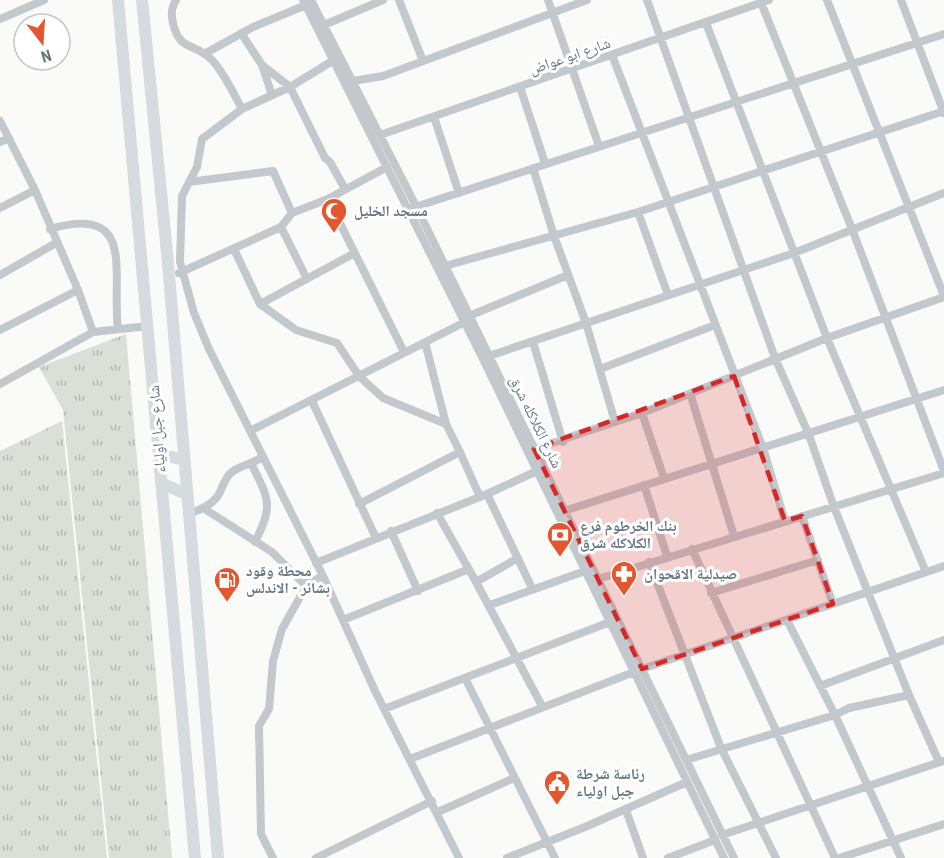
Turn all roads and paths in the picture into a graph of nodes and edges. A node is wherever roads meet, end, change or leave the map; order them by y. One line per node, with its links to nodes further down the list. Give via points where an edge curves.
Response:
1 (44, 0): 15 (street)
2 (118, 0): 88 (highway, شارع جبل اولياء)
3 (142, 0): 75 (highway, شارع جبل اولياء)
4 (176, 0): 22 (street, via 171,11 175,33 184,44)
5 (383, 0): 17 (street)
6 (399, 0): 25 (street)
7 (548, 0): 14 (street)
8 (587, 0): 14 (street)
9 (646, 0): 20 (street)
10 (827, 0): 26 (street)
11 (901, 0): 21 (street)
12 (763, 1): 16 (street, شارع ابو عواض); 30 (street)
13 (306, 2): 17 (street, شارع الكلاكله شرق); 18 (street); 24 (street, شارع الكلاكله شرق)
14 (553, 11): 25 (street); 28 (street)
15 (0, 20)
16 (706, 23): 20 (street, شارع ابو عواض); 34 (street)
17 (324, 25): 29 (street, شارع الكلاكله شرق)
18 (241, 33): 22 (street); 27 (street)
19 (944, 34): 21 (street)
20 (661, 38): 23 (street, شارع ابو عواض); 38 (street)
21 (918, 43): 26 (street); 36 (street)
22 (206, 53): 35 (street)
23 (612, 56): 28 (street, شارع ابو عواض); 41 (street)
24 (334, 60): 31 (street); 48 (street, شارع الكلاكله شرق)
25 (423, 62): 29 (street, via 383,76)
26 (853, 64): 30 (street); 40 (street)
27 (262, 65): 31 (street); 33 (street)
28 (573, 69): 32 (street, شارع ابو عواض); 45 (street)
29 (353, 81): 42 (street, شارع الكلاكله شرق)
30 (794, 83): 34 (street); 46 (street)
31 (290, 87): 33 (street); 53 (street)
32 (520, 87): 37 (street, شارع ابو عواض); 47 (street)
33 (272, 95): 35 (street)
34 (737, 102): 38 (street); 50 (street)
35 (242, 109): 51 (street, via 202,139 197,167)
36 (944, 112): 40 (street)
37 (434, 117): 42 (street, شارع ابو عواض); 55 (street)
38 (688, 118): 41 (street); 52 (street)
39 (0, 121): 43 (street)
40 (879, 132): 46 (street); 60 (street)
41 (641, 134): 45 (street); 58 (street)
42 (380, 135): 59 (street, شارع الكلاكله شرق)
43 (9, 138): 44 (street); 54 (street)
44 (0, 142)
45 (599, 146): 47 (street)
46 (821, 153): 50 (street); 66 (street)
47 (545, 163): 49 (street)
48 (387, 167): 53 (street); 59 (street, شارع الكلاكله شرق)
49 (533, 168): 55 (street); 67 (street)
50 (763, 172): 52 (street); 71 (street)
51 (189, 182): 63 (street, via 273,171); 74 (street, via 182,196)
52 (714, 188): 58 (street); 73 (street)
53 (345, 189): 57 (street)
54 (35, 190): 61 (street); 65 (street)
55 (459, 193): 59 (street)
56 (944, 193): 60 (street)
57 (328, 199): 63 (street); 70 (street)
58 (668, 202): 62 (street); 79 (street)
59 (413, 207): 72 (street, شارع الكلاكله شرق); 85 (street, شارع الكلاكله شرق)
60 (910, 207): 66 (street); 82 (street)
61 (0, 208)
62 (638, 212): 67 (street); 81 (street)
63 (292, 213): 64 (street)
64 (281, 227): 69 (street); 78 (street)
65 (50, 229): 68 (street); 89 (street, via 84,221 100,226 112,238)
66 (852, 230): 71 (street); 84 (street)
67 (554, 236): 72 (street); 76 (street)
68 (56, 243): 77 (street); 80 (street)
69 (234, 249): 74 (street); 83 (street)
70 (353, 254): 78 (street); 95 (street)
71 (794, 254): 73 (street); 92 (street)
72 (445, 266): 85 (street, شارع الكلاكله شرق)
73 (742, 270): 79 (street); 97 (street)
74 (182, 273): 75 (street); 110 (street, via 205,340)
75 (168, 274): 118 (highway, شارع جبل اولياء)
76 (568, 274): 85 (street); 86 (street)
77 (0, 275)
78 (307, 279): 83 (street)
79 (700, 284): 81 (street); 87 (street)
80 (78, 290): 90 (street); 91 (street)
81 (668, 295): 86 (street)
82 (944, 296): 84 (street)
83 (260, 304): 99 (street, via 296,330 337,343)
84 (886, 317): 92 (street); 104 (street)
85 (467, 319): 93 (street); 96 (street, شارع الكلاكله شرق); 121 (street, شارع الكلاكله شرق)
86 (586, 323): 94 (street); 98 (street)
87 (715, 325): 98 (street); 100 (street)
88 (148, 326): 89 (street); 116 (highway, شارع جبل اولياء)
89 (118, 329): 91 (street)
90 (0, 330)
91 (93, 332): 101 (street)
92 (827, 338): 97 (street); 107 (street)
93 (425, 342): 95 (street); 109 (street)
94 (533, 342): 96 (street); 112 (street)
95 (404, 352): 99 (street)
96 (489, 356): 114 (street, شارع الكلاكله شرق)
97 (776, 358): 100 (street); 111 (street)
98 (600, 369): 108 (street)
99 (359, 376): 105 (street); 109 (street, via 383,398)
100 (734, 376): 103 (street); 113 (street)
101 (0, 384)
102 (944, 390): 104 (street)
103 (690, 393): 106 (street); 120 (street)
104 (917, 399): 107 (street); 122 (street)
105 (312, 401): 110 (street); 129 (street)
106 (642, 412): 108 (street); 123 (street)
107 (862, 417): 111 (street); 126 (street)
108 (615, 422): 112 (street)
109 (446, 424): 115 (street)
110 (250, 431): 117 (street)
111 (809, 435): 113 (street); 130 (street)
112 (562, 442): 114 (street)
113 (763, 448): 120 (street); 136 (street)
114 (534, 449): 132 (street, شارع الكلاكله شرق)
115 (460, 452): 128 (street); 129 (street)
116 (160, 454): 118 (highway); 124 (highway, شارع جبل اولياء)
117 (262, 457): 119 (street); 145 (street)
118 (184, 460): 127 (highway, شارع جبل اولياء)
119 (252, 465): 131 (street, via 234,470 217,497); 140 (street, via 268,510)
120 (710, 465): 123 (street); 138 (street)
121 (537, 471): 128 (street); 149 (street, شارع الكلاكله شرق)
122 (944, 472): 126 (street)
123 (664, 478): 125 (street)
124 (161, 483): 127 (highway); 194 (highway, شارع جبل اولياء)
125 (644, 485): 132 (street); 142 (street)
126 (890, 489): 130 (street); 150 (street)
127 (186, 494): 134 (highway, شارع جبل اولياء)
128 (484, 496): 133 (street); 143 (street)
129 (359, 504): 139 (street)
130 (834, 507): 135 (street); 157 (street)
131 (203, 508): 134 (street); 140 (street)
132 (564, 512): 152 (street, شارع الكلاكله شرق)
133 (437, 513): 137 (street); 148 (street)
134 (187, 514): 195 (highway, شارع جبل اولياء)
135 (802, 516): 136 (street); 144 (street)
136 (785, 521): 138 (street)
137 (391, 531): 139 (street); 156 (street)
138 (734, 536): 141 (street)
139 (376, 538): 145 (street)
140 (255, 542): 154 (street, via 272,552 295,578)
141 (692, 549): 142 (street); 158 (street)
142 (667, 556): 146 (street)
143 (518, 558): 153 (street); 155 (street)
144 (818, 560): 158 (street); 159 (street)
145 (316, 562): 151 (street)
146 (649, 562): 152 (street); 167 (street)
147 (944, 566): 150 (street)
148 (469, 569): 153 (street); 156 (street)
149 (585, 571): 155 (street); 163 (street, شارع الكلاكله شرق)
150 (926, 572): 157 (street)
151 (323, 576): 154 (street); 161 (street)
152 (598, 579): 169 (street, شارع الكلاكله شرق)
153 (476, 582): 160 (street)
154 (308, 583): 196 (street, via 282,628 273,661 269,709 259,726 261,834)
155 (532, 588): 160 (street)
156 (418, 591): 161 (street)
157 (870, 592): 159 (street); 168 (street)
158 (711, 593): 164 (street)
159 (832, 604): 162 (street)
160 (490, 605): 166 (street)
161 (343, 620): 174 (street)
162 (787, 620): 164 (street); 171 (street)
163 (610, 622): 166 (street); 169 (street, شارع الكلاكله شرق)
164 (734, 639): 167 (street); 177 (street)
165 (944, 640): 168 (street)
166 (517, 655): 170 (street); 173 (street)
167 (684, 655): 169 (street); 178 (street)
168 (895, 658): 171 (street); 172 (street)
169 (638, 670): 173 (street); 180 (street, شارع الكلاكله شرق); 183 (street, شارع الكلاكله شرق)
170 (465, 678): 174 (street); 176 (street)
171 (820, 686): 175 (street)
172 (909, 694): 175 (street); 181 (street)
173 (542, 706): 176 (street)
174 (384, 709): 179 (street)
175 (835, 715): 177 (street); 184 (street)
176 (490, 727): 179 (street); 182 (street)
177 (776, 732): 178 (street); 186 (street)
178 (721, 748): 180 (street); 189 (street)
179 (410, 759): 185 (street)
180 (686, 760): 191 (street, شارع الكلاكله شرق)
181 (942, 761): 184 (street)
182 (514, 778): 188 (street); 193 (street)
183 (687, 782): 187 (street); 191 (street, شارع الكلاكله شرق)
184 (867, 786): 186 (street); 192 (street)
185 (432, 801): 188 (street); 197 (street)
186 (811, 806): 189 (street); 206 (street)
187 (626, 810): 193 (street); 201 (street)
188 (438, 812): 198 (street)
189 (759, 824): 191 (street); 205 (street)
190 (944, 824): 192 (street)
191 (718, 837): 202 (street); 203 (street, شارع الكلاكله شرق); 204 (street, شارع الكلاكله شرق)
192 (892, 840): 206 (street); 207 (street)
193 (547, 842): 199 (street); 200 (street)
194 (195, 858)
195 (218, 858)
196 (273, 858)
197 (316, 858)
198 (459, 858)
199 (507, 858)
200 (555, 858)
201 (643, 858)
202 (668, 858)
203 (724, 858)
204 (734, 858)
205 (776, 858)
206 (837, 858)
207 (901, 858)

